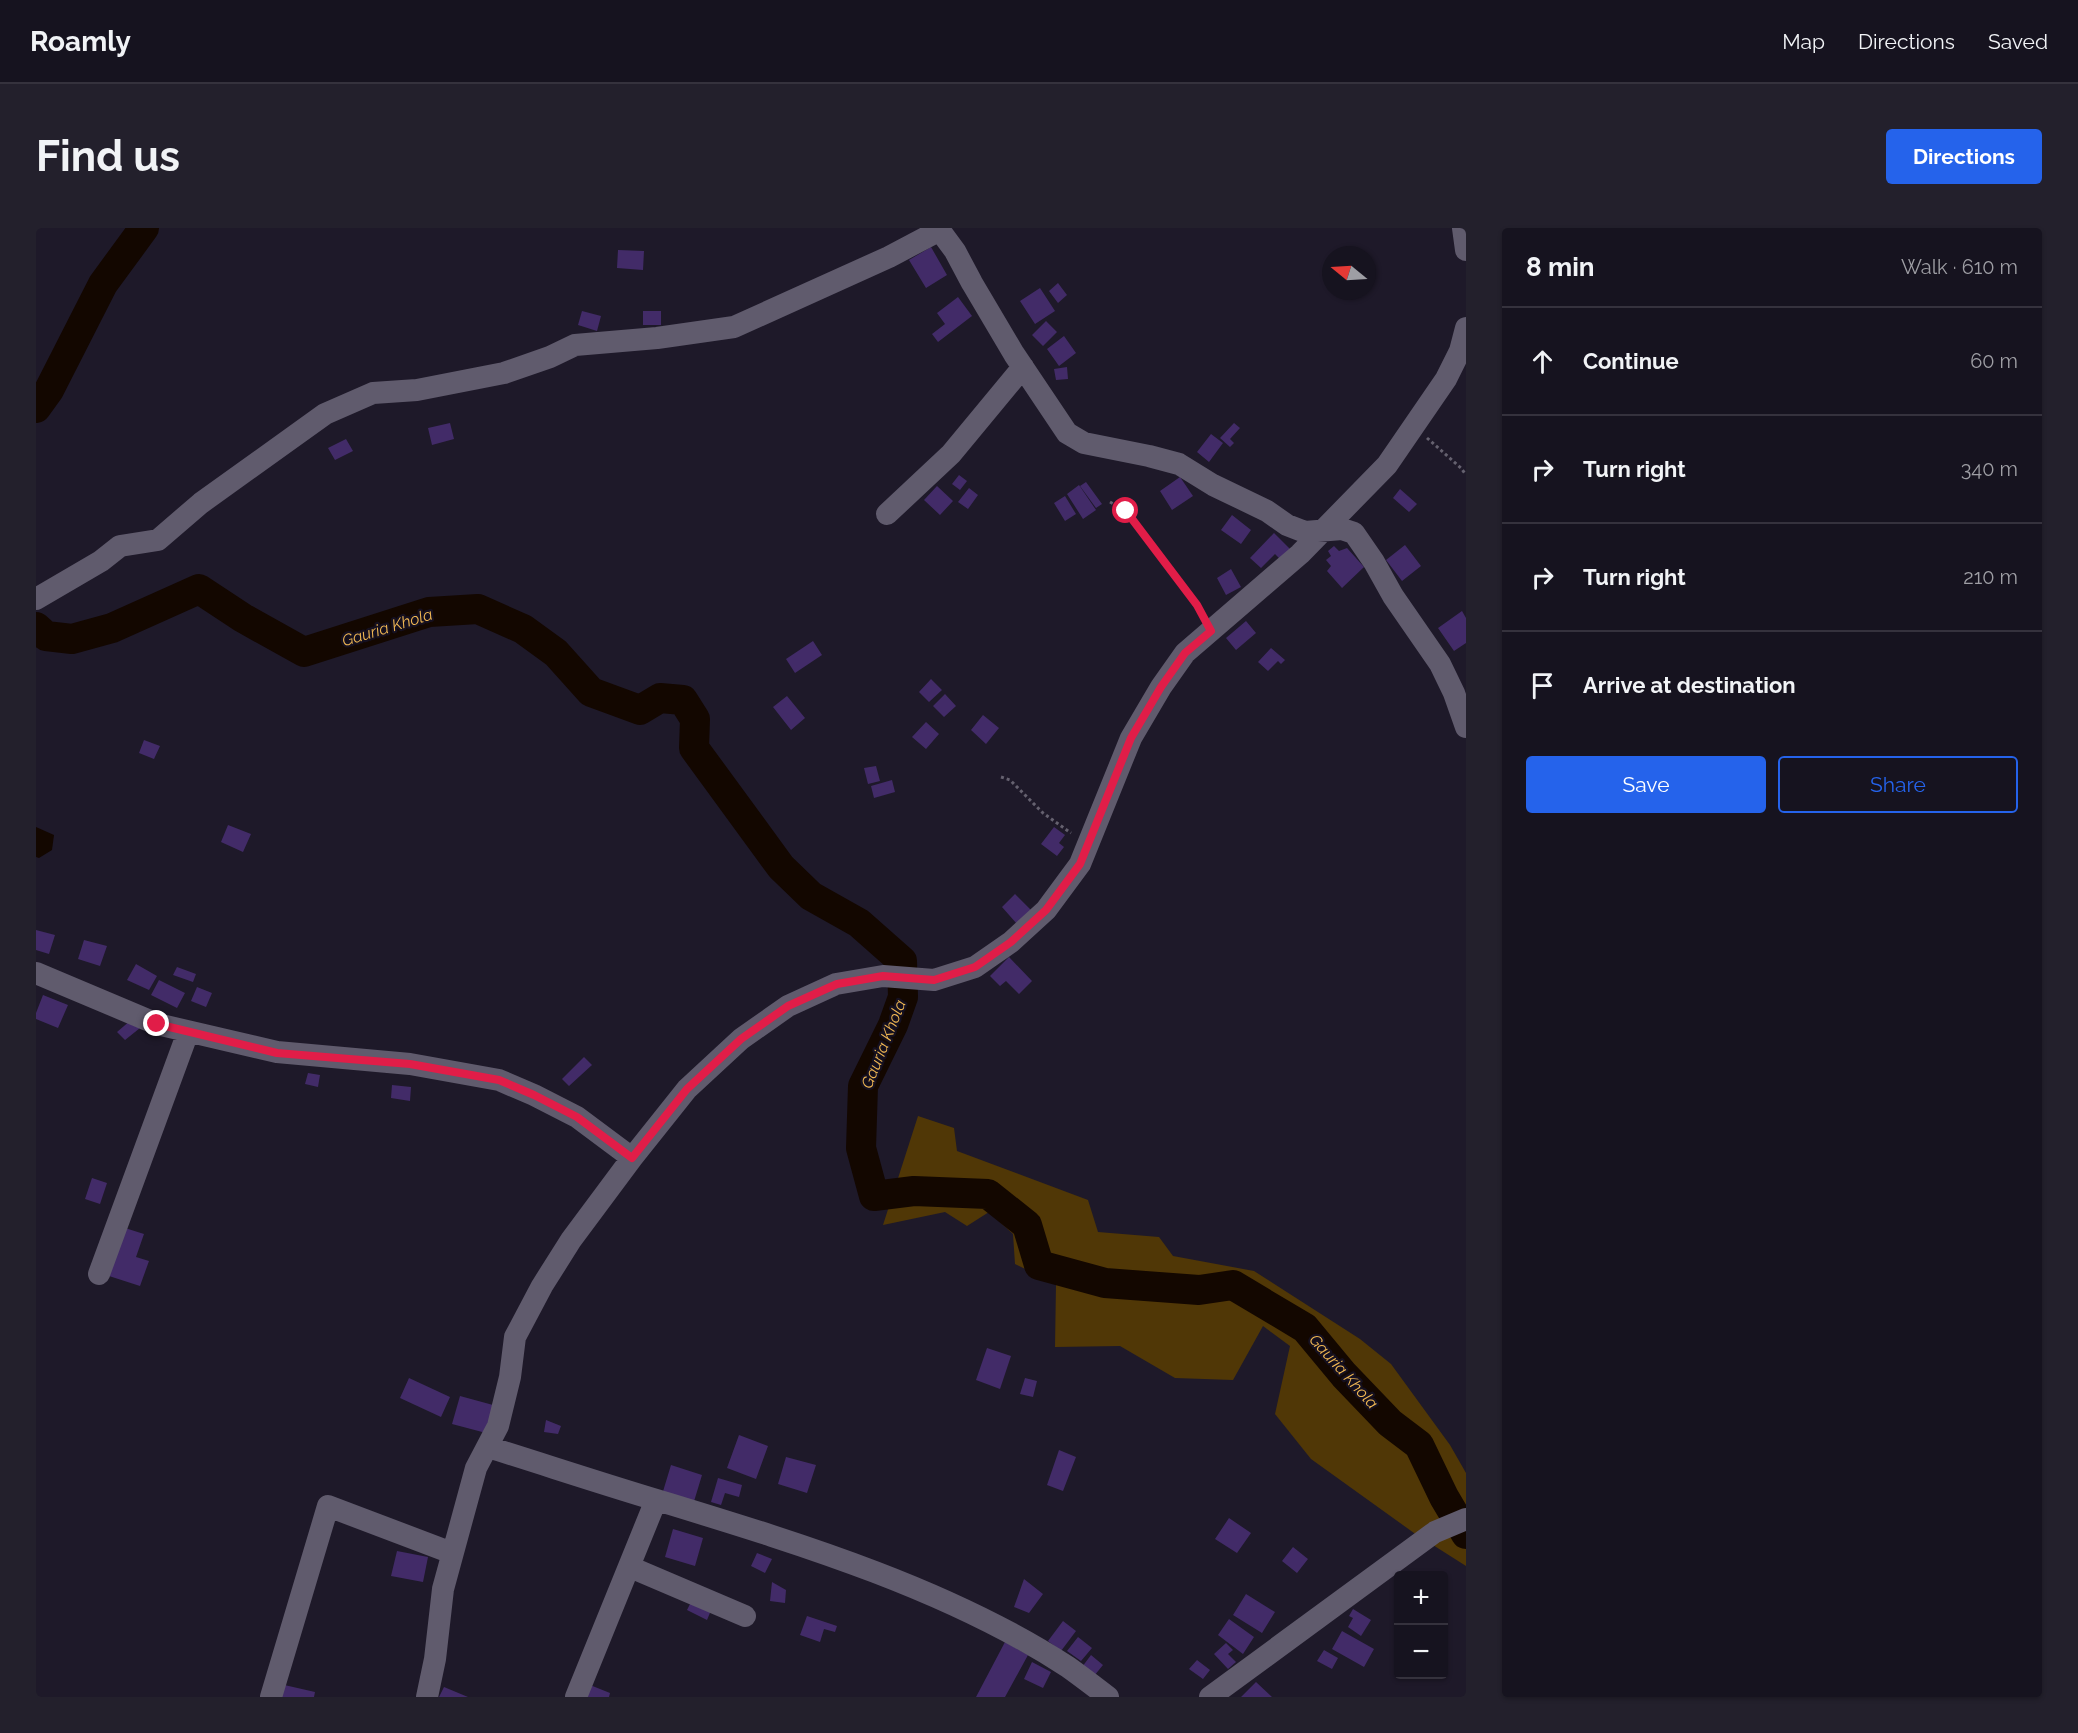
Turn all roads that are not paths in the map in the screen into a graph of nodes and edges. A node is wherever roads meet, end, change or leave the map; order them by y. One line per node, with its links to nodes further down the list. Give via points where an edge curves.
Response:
1 (1463, 228): 3 (street)
2 (939, 229): 5 (street, via 956,251); 8 (street, via 734,327 575,345 504,373 417,390 373,393 325,414 201,503 158,540 120,546)
3 (1466, 250)
4 (1466, 328): 7 (street, via 1446,379 1408,436 1387,465)
5 (1023, 367): 6 (street, via 951,454); 7 (street, via 1067,433 1084,443 1179,464 1287,525 1305,532)
6 (887, 514)
7 (1326, 529): 9 (street, via 1354,533 1440,664); 12 (street, via 1185,653 1131,738 1080,864 1046,910 1011,942 975,967 934,980 883,976 837,984 788,1006 741,1039 687,1089)
8 (36, 599)
9 (1466, 727)
10 (36, 974): 11 (street, via 157,1024)
11 (188, 1032): 12 (street, via 277,1053 410,1064 499,1080 577,1117); 13 (street)
12 (632, 1158): 14 (street, via 565,1249 515,1337 506,1398)
13 (99, 1274)
14 (488, 1447): 15 (street); 17 (street, via 476,1468)
15 (656, 1500): 18 (street); 23 (street, via 770,1535 940,1599 1030,1645)
16 (1466, 1520): 24 (street, via 1435,1532)
17 (452, 1553): 20 (street, via 328,1506); 21 (street)
18 (630, 1567): 19 (street); 22 (street)
19 (745, 1616)
20 (271, 1697)
21 (427, 1697)
22 (576, 1697)
23 (1108, 1697)
24 (1210, 1697)

